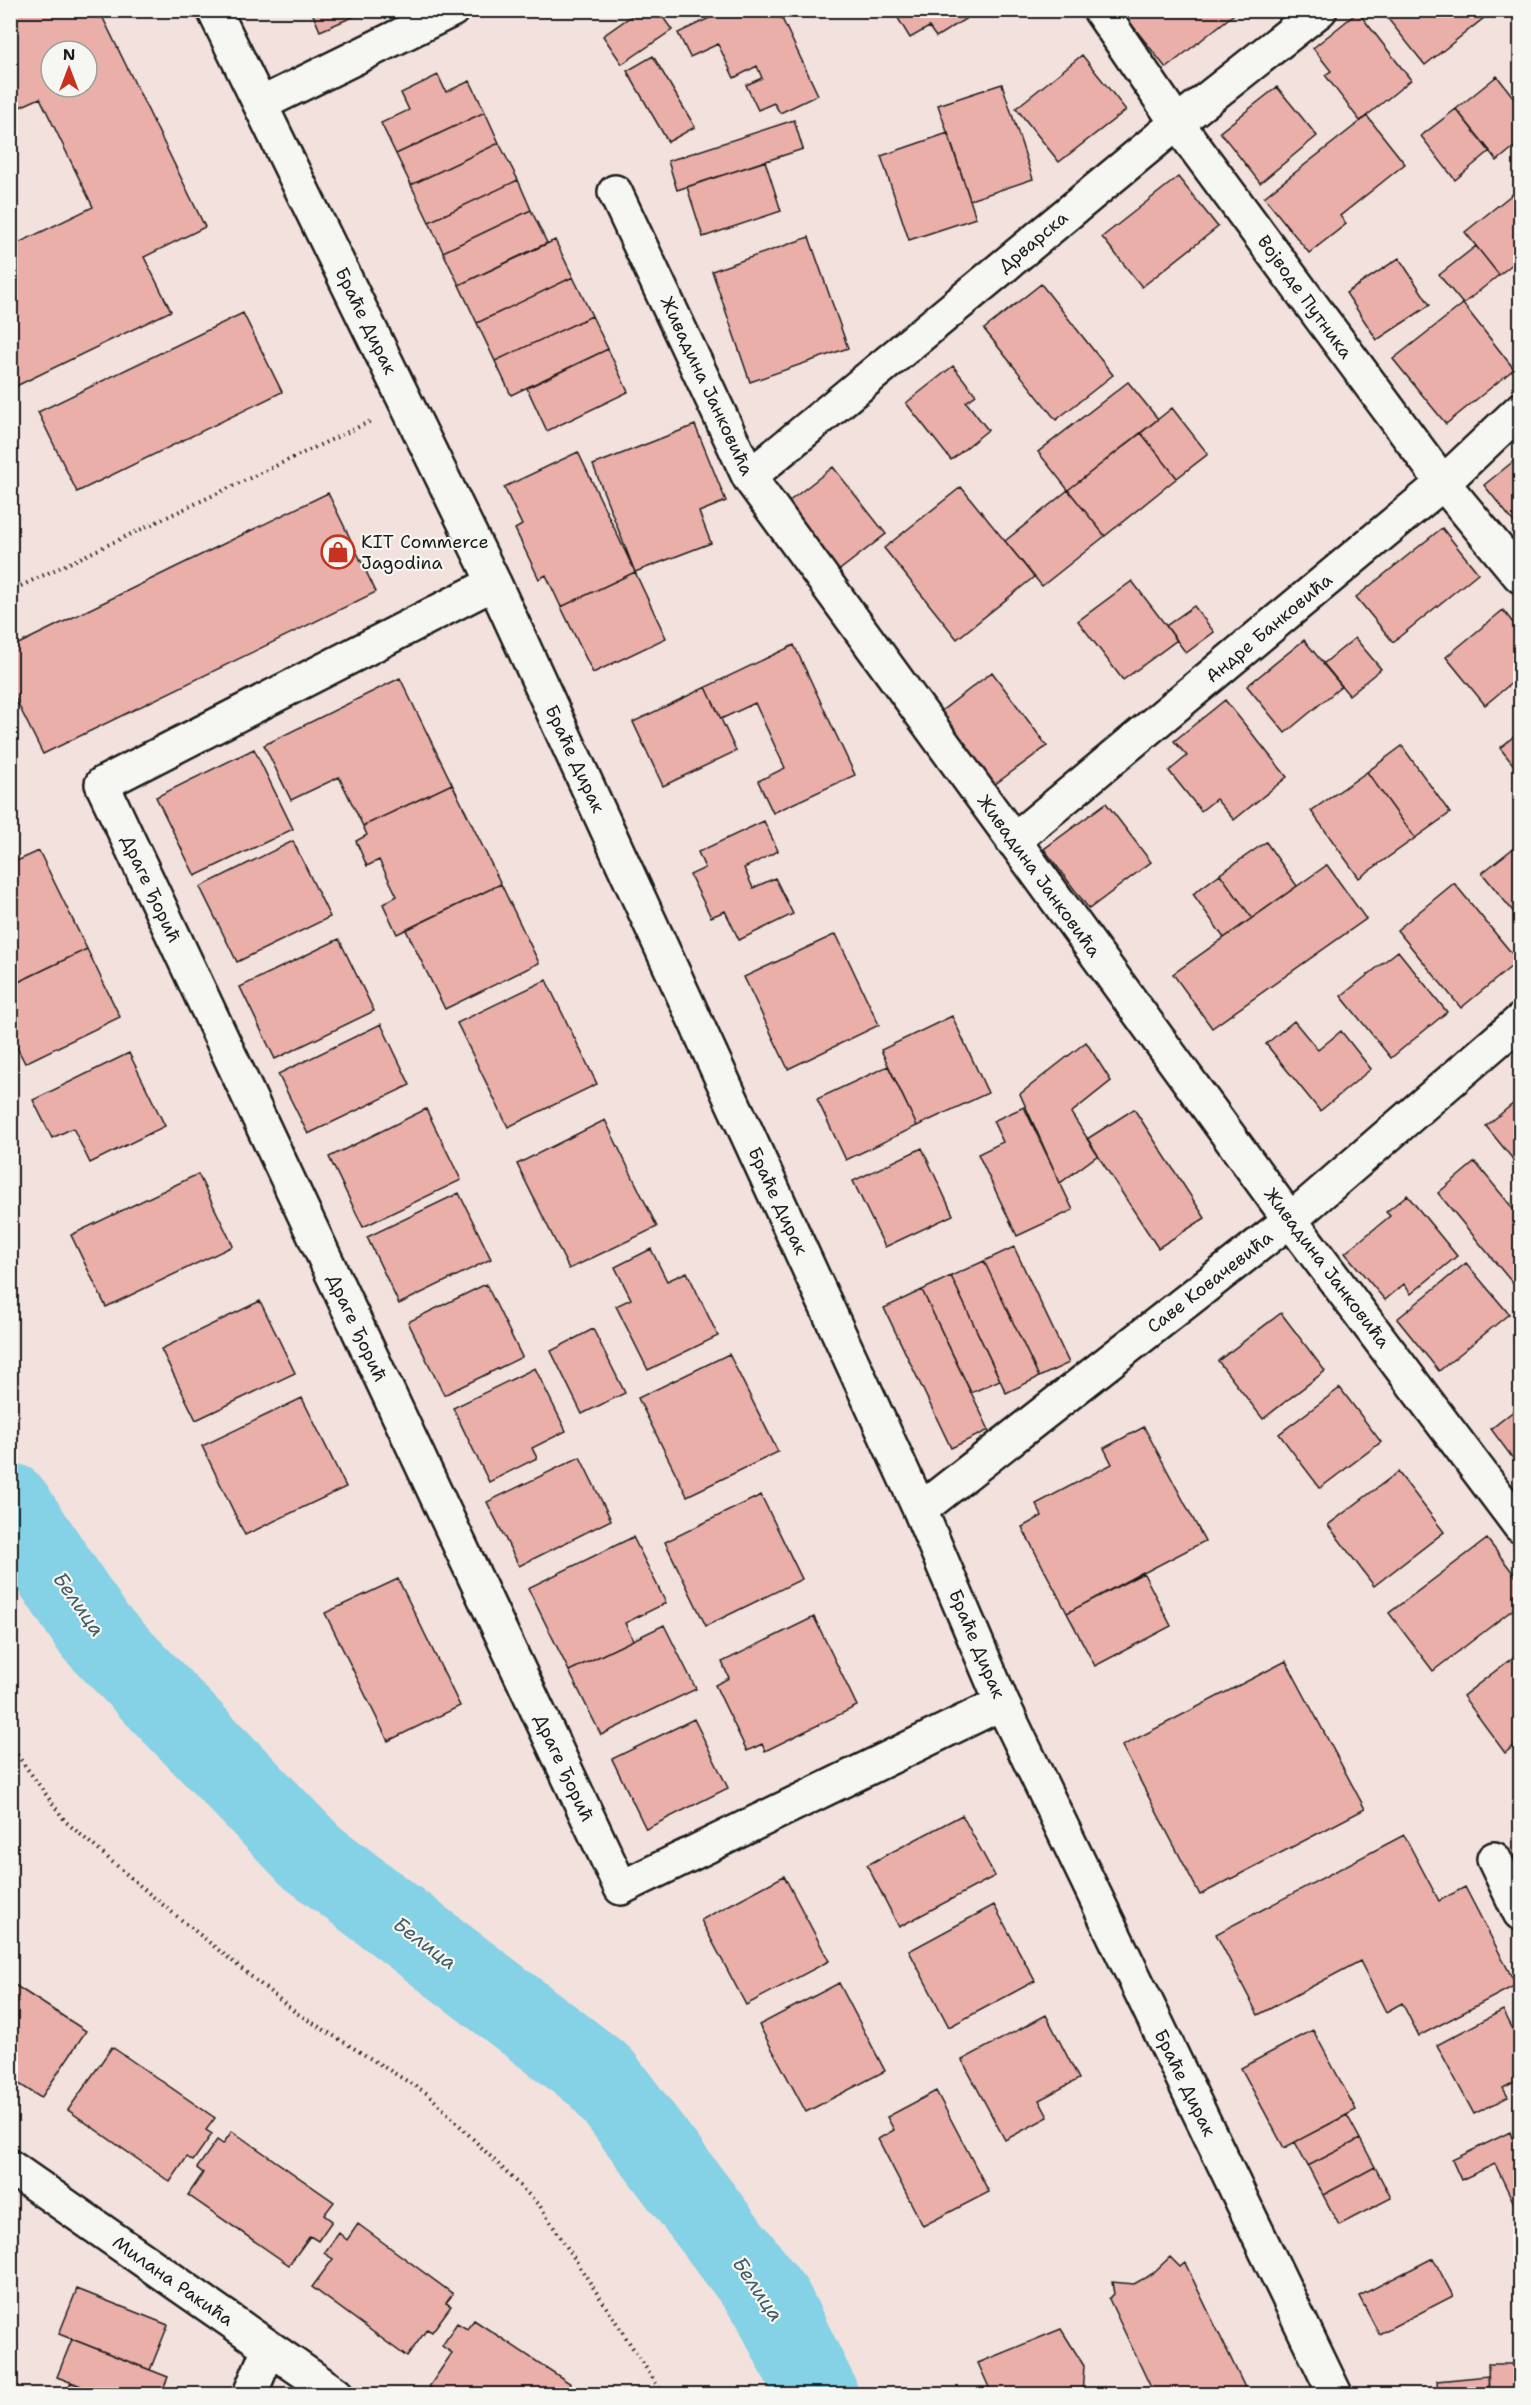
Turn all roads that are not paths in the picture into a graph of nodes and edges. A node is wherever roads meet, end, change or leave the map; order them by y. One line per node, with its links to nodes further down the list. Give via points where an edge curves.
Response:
1 (214, 10): 5 (street, Браће Дирак)
2 (452, 10): 5 (street)
3 (1100, 10): 6 (street, Војводе Путника)
4 (1320, 10): 6 (street, Дрварска)
5 (261, 104): 12 (street, Браће Дирак)
6 (1177, 123): 9 (street, Дрварска); 10 (street, Војводе Путника)
7 (615, 192): 9 (street, Живадина Јанковића)
8 (1521, 410): 10 (street, Андре Банковића)
9 (749, 477): 13 (street, Живадина Јанковића)
10 (1443, 483): 11 (street, Војводе Путника); 13 (street, Андре Банковића)
11 (1521, 576)
12 (494, 583): 16 (street, Браће Дирак); 18 (street, Драге Ђорић, via 102,784 621,1888)
13 (1013, 842): 15 (street, Живадина Јанковића)
14 (1521, 1021): 15 (street, Саве Ковачевића)
15 (1290, 1220): 16 (street, Саве Ковачевића); 17 (street, Живадина Јанковића)
16 (920, 1510): 18 (street, Браће Дирак)
17 (1520, 1525)
18 (1002, 1703): 25 (street, Браће Дирак)
19 (1494, 1859): 20 (street)
20 (1521, 1913)
21 (10, 2167): 22 (street, Милана Ракића)
22 (269, 2348): 23 (street); 24 (street, Милана Ракића)
23 (250, 2394)
24 (336, 2394)
25 (1335, 2394)

